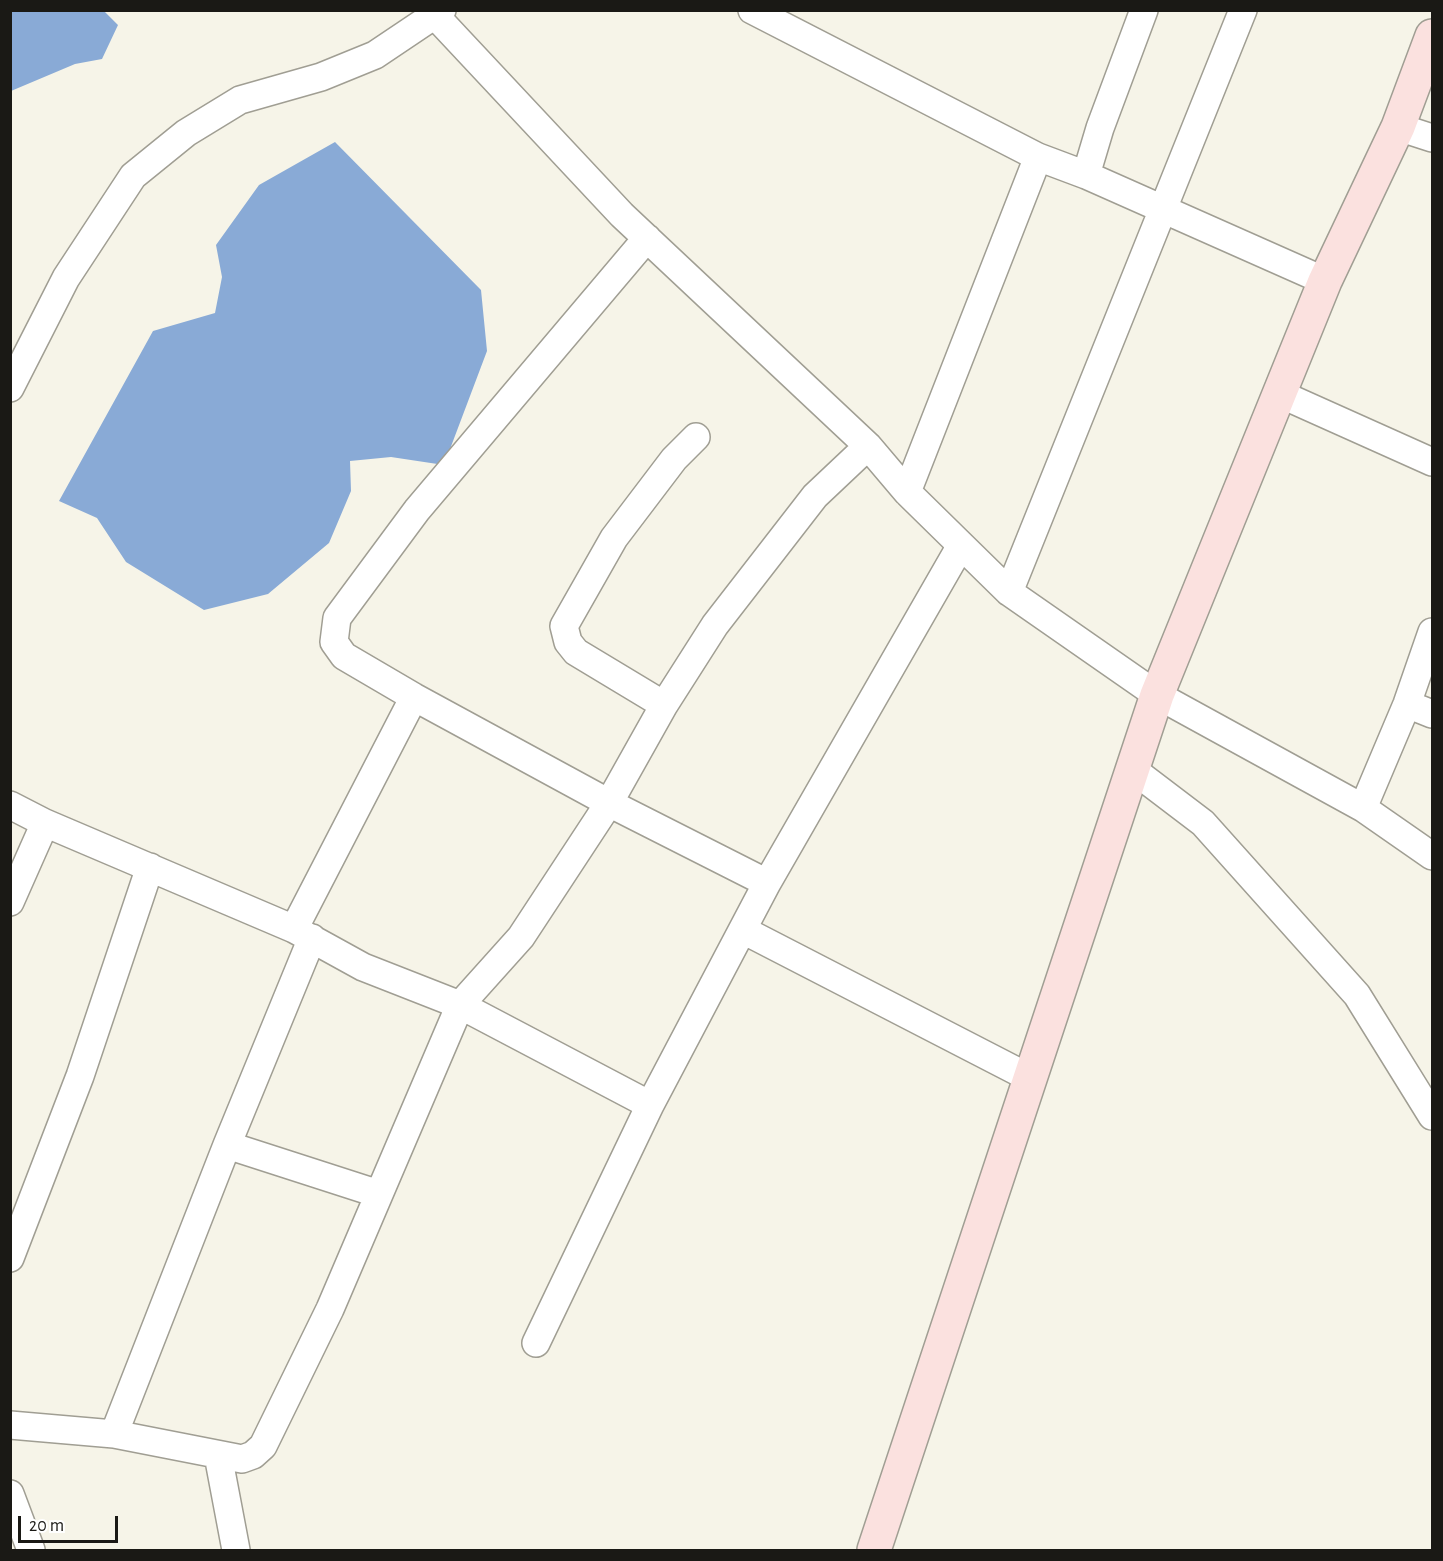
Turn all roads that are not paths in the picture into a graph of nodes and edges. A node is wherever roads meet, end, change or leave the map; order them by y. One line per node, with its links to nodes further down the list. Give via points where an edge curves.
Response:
1 (752, 10): 8 (street)
2 (1144, 10): 9 (street)
3 (1243, 10): 10 (street)
4 (436, 12): 11 (street); 13 (street, via 375,55 240,100 186,133 133,176 66,278)
5 (1432, 36): 6 (street)
6 (1398, 127): 7 (street); 12 (street)
7 (1432, 138)
8 (1038, 157): 9 (street); 18 (street)
9 (1086, 175): 10 (street)
10 (1165, 210): 12 (street); 20 (street)
11 (647, 238): 16 (street); 23 (street, via 417,510 337,618 334,642 344,656)
12 (1325, 281): 14 (street)
13 (10, 388)
14 (1278, 393): 17 (street); 22 (street)
15 (696, 437): 25 (street, via 674,459 614,538 564,626 568,642 576,652)
16 (868, 446): 18 (street); 25 (street, via 815,496 755,571)
17 (1432, 462)
18 (907, 492): 19 (street)
19 (960, 546): 20 (street); 34 (street)
20 (1009, 592): 22 (street)
21 (1432, 632): 24 (street)
22 (1157, 695): 27 (street); 30 (street)
23 (414, 697): 28 (street); 37 (street)
24 (1407, 704): 26 (street); 30 (street)
25 (664, 705): 28 (street)
26 (1432, 714)
27 (1132, 769): 39 (street); 41 (street, via 1203,823 1357,995)
28 (609, 803): 34 (street); 38 (street, via 521,937)
29 (10, 805): 31 (street)
30 (1363, 808): 32 (street)
31 (45, 823): 33 (street); 35 (street)
32 (1432, 856)
33 (150, 867): 37 (street); 44 (street, via 80,1076)
34 (767, 883): 36 (street)
35 (10, 902)
36 (743, 930): 39 (street); 40 (street)
37 (303, 934): 38 (street, via 363,967); 42 (street)
38 (460, 1005): 40 (street); 43 (street)
39 (1030, 1078): 52 (street)
40 (650, 1106): 45 (street)
41 (1432, 1116)
42 (227, 1144): 43 (street); 47 (street)
43 (379, 1194): 48 (street, via 330,1310 263,1446 242,1459)
44 (10, 1258)
45 (536, 1343)
46 (10, 1425): 47 (street)
47 (114, 1434): 48 (street)
48 (218, 1455): 51 (street)
49 (10, 1494): 50 (street)
50 (29, 1550)
51 (236, 1551)
52 (874, 1551)

